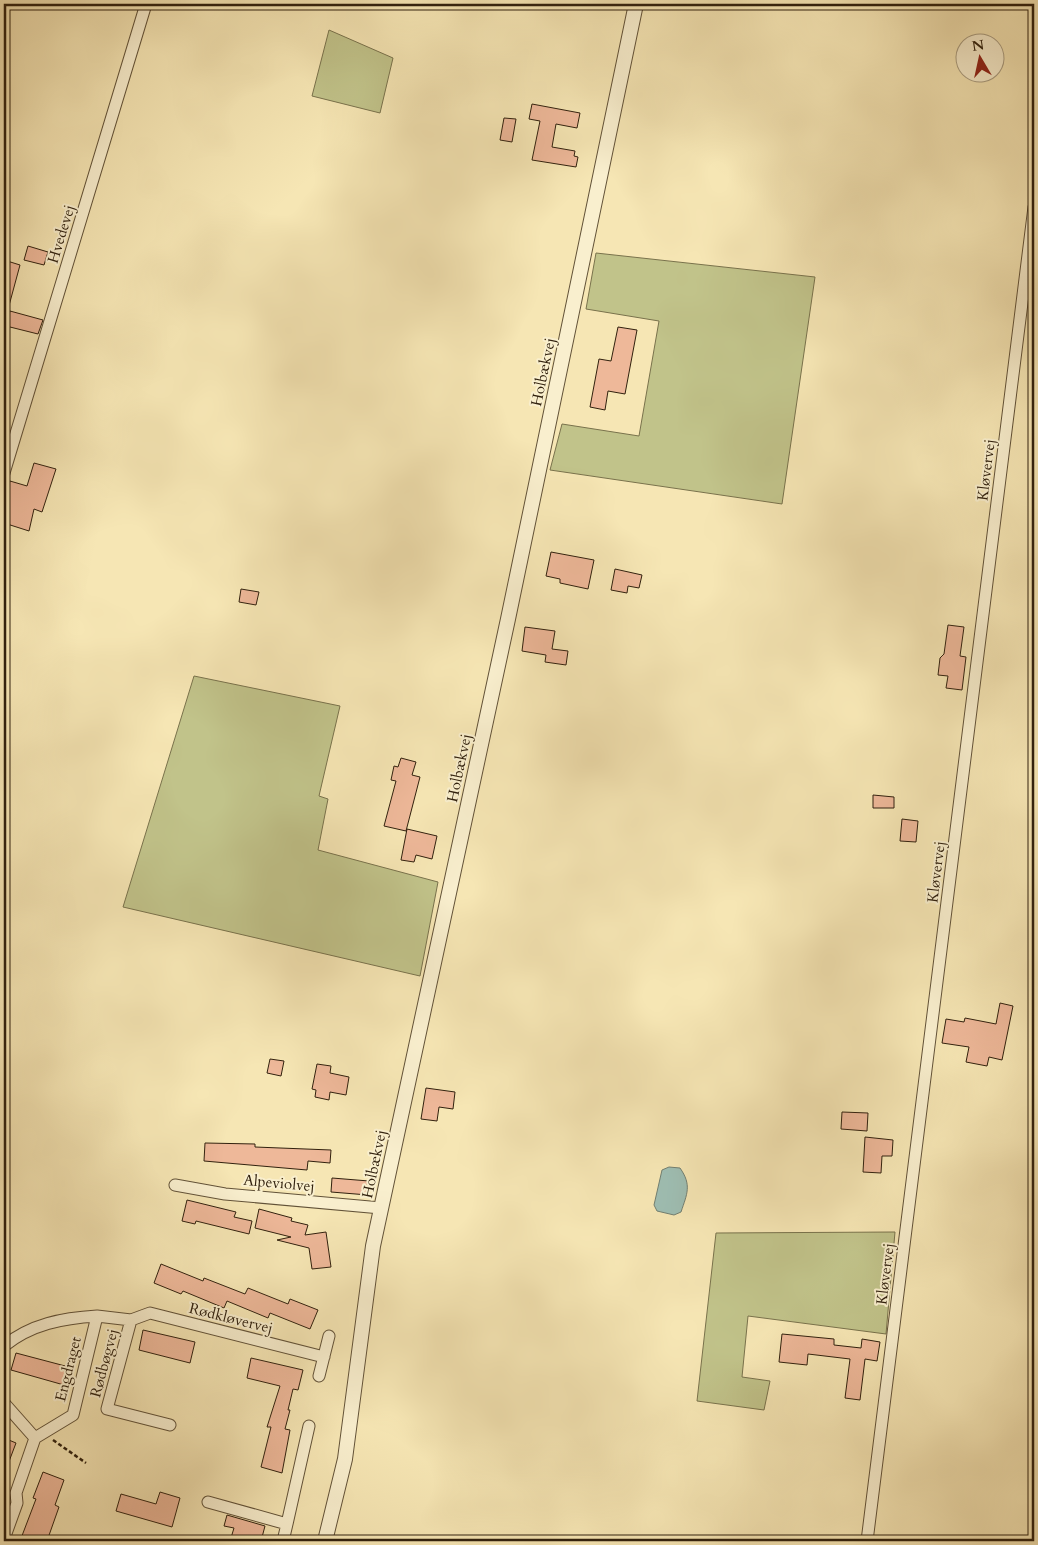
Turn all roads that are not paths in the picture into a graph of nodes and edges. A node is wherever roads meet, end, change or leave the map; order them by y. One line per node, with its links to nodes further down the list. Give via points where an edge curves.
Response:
1 (146, 4): 4 (street, Hvedevej)
2 (636, 4): 6 (street, Holbækvej)
3 (1034, 207): 22 (street, Kløvervej)
4 (4, 473)
5 (175, 1185): 6 (street, Alpeviolvej, via 225,1194)
6 (381, 1208): 21 (street, Holbækvej, via 365,1296 345,1459)
7 (97, 1316): 8 (street, Engdraget); 10 (street, Engdraget, via 68,1318 41,1325); 16 (street, Engdraget, via 73,1415)
8 (132, 1320): 11 (street, Rødkløvervej, via 150,1313); 14 (street, Rødbøgvej, via 107,1409)
9 (329, 1336): 11 (street)
10 (4, 1346)
11 (324, 1357): 12 (street)
12 (320, 1376)
13 (4, 1403): 16 (street)
14 (170, 1425)
15 (309, 1426): 18 (street)
16 (35, 1438): 19 (street)
17 (208, 1502): 18 (street)
18 (287, 1524): 20 (street)
19 (4, 1539)
20 (283, 1541)
21 (325, 1541)
22 (867, 1541)

